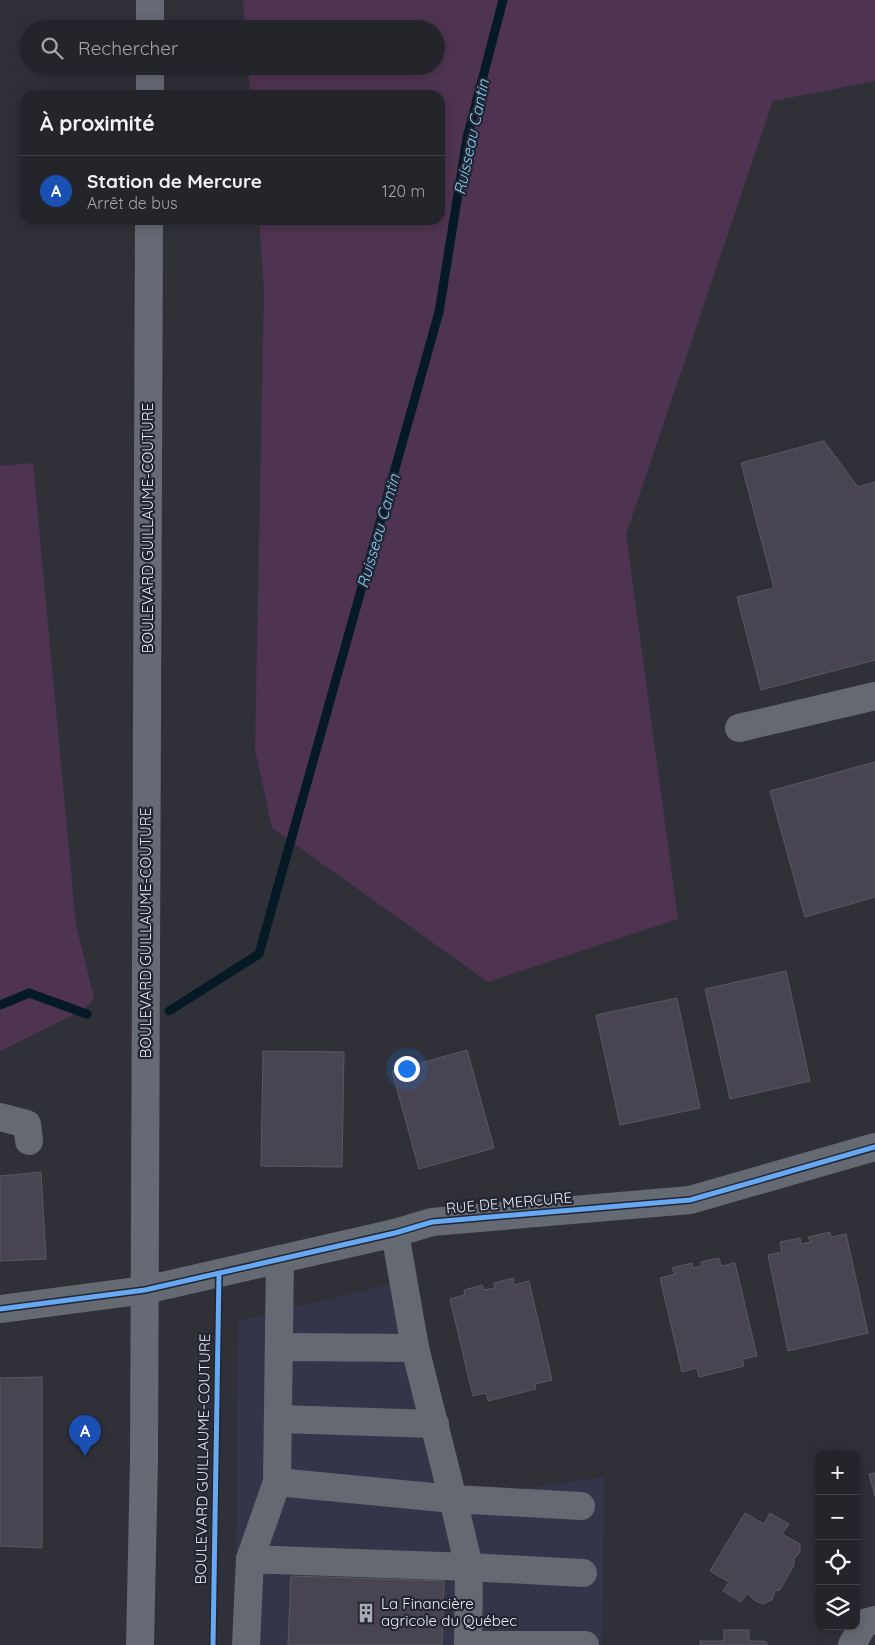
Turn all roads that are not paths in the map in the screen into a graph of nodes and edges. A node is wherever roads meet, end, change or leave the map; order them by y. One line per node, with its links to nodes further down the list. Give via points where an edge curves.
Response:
1 (150, 0): 2 (main road)
2 (150, 20)
3 (150, 75): 4 (main road)
4 (150, 90)
5 (149, 225): 13 (main road, BOULEVARD GUILLAUME-COUTURE)
6 (875, 696): 7 (street)
7 (739, 728)
8 (0, 1117): 9 (street, via 27,1124)
9 (29, 1141)
10 (875, 1147): 11 (street, RUE DE MERCURE, via 690,1200 432,1222)
11 (395, 1233): 12 (street, RUE DE MERCURE); 16 (street)
12 (280, 1259): 13 (street, RUE DE MERCURE); 15 (street)
13 (145, 1290): 14 (street, RUE DE MERCURE); 26 (main road, BOULEVARD GUILLAUME-COUTURE)
14 (0, 1309)
15 (278, 1347): 16 (street); 17 (street)
16 (415, 1348): 18 (street)
17 (279, 1419): 18 (street); 19 (street)
18 (435, 1424): 20 (street)
19 (277, 1482): 20 (street); 22 (street)
20 (453, 1499): 21 (street); 23 (street)
21 (581, 1506)
22 (250, 1559): 23 (street); 27 (street)
23 (469, 1567): 24 (street); 28 (street)
24 (583, 1573)
25 (875, 1620): 30 (street, via 864,1623)
26 (140, 1645)
27 (246, 1645)
28 (468, 1645): 29 (street)
29 (585, 1645)
30 (852, 1645)

